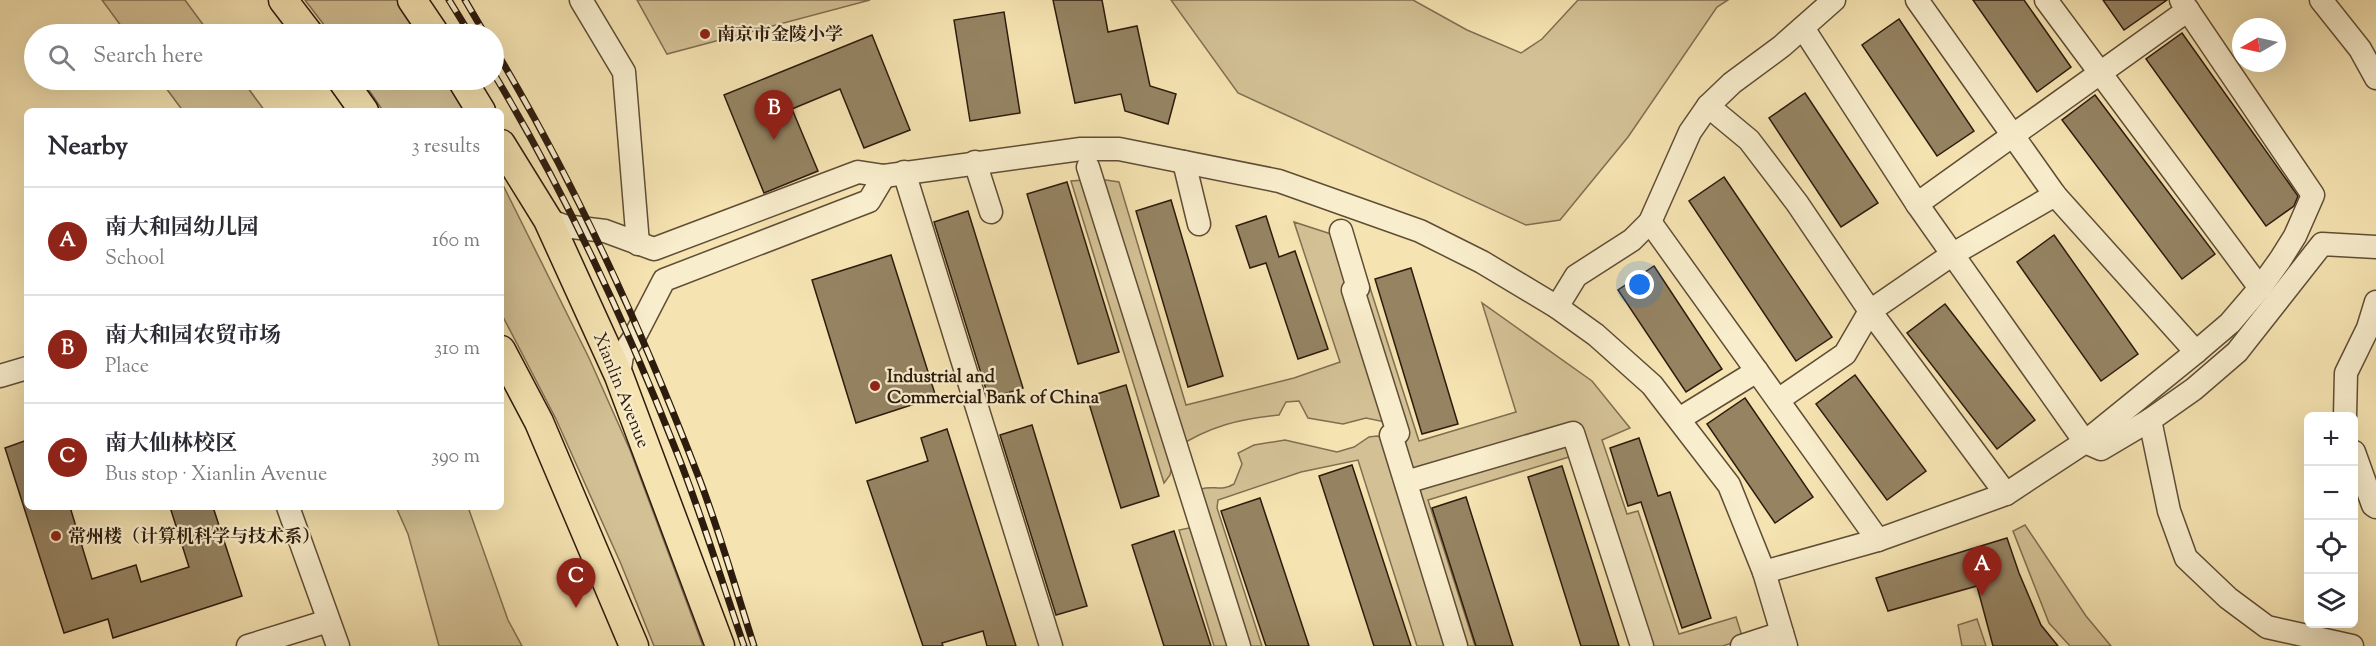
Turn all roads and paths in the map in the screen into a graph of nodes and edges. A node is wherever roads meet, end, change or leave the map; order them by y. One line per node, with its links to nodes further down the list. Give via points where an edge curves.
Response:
1 (283, 0): 9 (main road)
2 (412, 0): 10 (main road)
3 (581, 0): 32 (street, via 624,72)
4 (1834, 0): 11 (street)
5 (1917, 0): 19 (street)
6 (2046, 0): 12 (street)
7 (2321, 0): 13 (street, via 2360,49)
8 (2185, 5): 12 (street); 35 (street, via 2313,195 2295,236)
9 (301, 24)
10 (428, 24)
11 (1803, 28): 16 (street); 26 (street)
12 (2100, 73): 19 (street); 35 (street)
13 (2376, 78)
14 (349, 90): 17 (main road)
15 (468, 90): 18 (main road)
16 (1708, 106): 29 (street, via 1690,132); 38 (street, via 1749,140)
17 (362, 108)
18 (479, 108)
19 (2013, 136): 25 (street); 26 (street)
20 (504, 149): 28 (main road, Xianlin Avenue)
21 (975, 162): 22 (street, via 1081,149 1119,149); 24 (street); 27 (street)
22 (1184, 162): 30 (street); 37 (street, via 1279,181 1420,231)
23 (1088, 167): 64 (street)
24 (894, 174): 32 (street, via 858,172 654,249); 44 (street, via 869,201 664,280 622,355); 63 (street)
25 (2055, 195): 34 (street); 39 (street)
26 (1917, 204): 34 (street)
27 (991, 212)
28 (548, 220): 32 (street, via 605,231); 44 (main road, Xianlin Avenue)
29 (1650, 222): 37 (street, via 1632,240 1576,276); 42 (street)
30 (1199, 224)
31 (1341, 231): 51 (street, via 1358,288 1353,290 1398,433 1391,435)
32 (638, 244)
33 (2376, 247): 48 (street, via 2322,244 2237,352)
34 (1953, 254): 38 (street); 49 (street)
35 (2260, 288): 39 (street, via 2230,323)
36 (2376, 302): 46 (street, via 2346,373)
37 (1557, 307): 47 (street, via 1622,357 1652,385)
38 (1870, 311): 45 (street, via 1845,354); 52 (street)
39 (2196, 352): 49 (street)
40 (504, 356): 61 (main road, via 537,418)
41 (24, 369): 43 (street)
42 (1757, 371): 45 (street); 47 (street)
43 (0, 376)
44 (619, 376): 62 (main road, Xianlin Avenue)
45 (1778, 400): 55 (street)
46 (2345, 412)
47 (1679, 419): 56 (street, via 1730,485)
48 (2150, 420): 49 (street, via 2101,449); 68 (street, via 2169,511 2186,558 2228,598 2267,627)
49 (2085, 442): 52 (street)
50 (2358, 463): 53 (street)
51 (1406, 482): 65 (street); 66 (street, via 1573,434)
52 (2006, 494): 55 (street)
53 (2376, 507)
54 (289, 510): 57 (street)
55 (1878, 540): 56 (street)
56 (1764, 572): 58 (street)
57 (328, 621): 59 (street); 60 (street)
58 (1784, 640): 67 (street)
59 (248, 646)
60 (338, 646)
61 (634, 646)
62 (720, 646)
63 (1051, 646)
64 (1239, 646)
65 (1456, 646)
66 (1642, 646)
67 (1742, 646)
68 (2352, 646)

